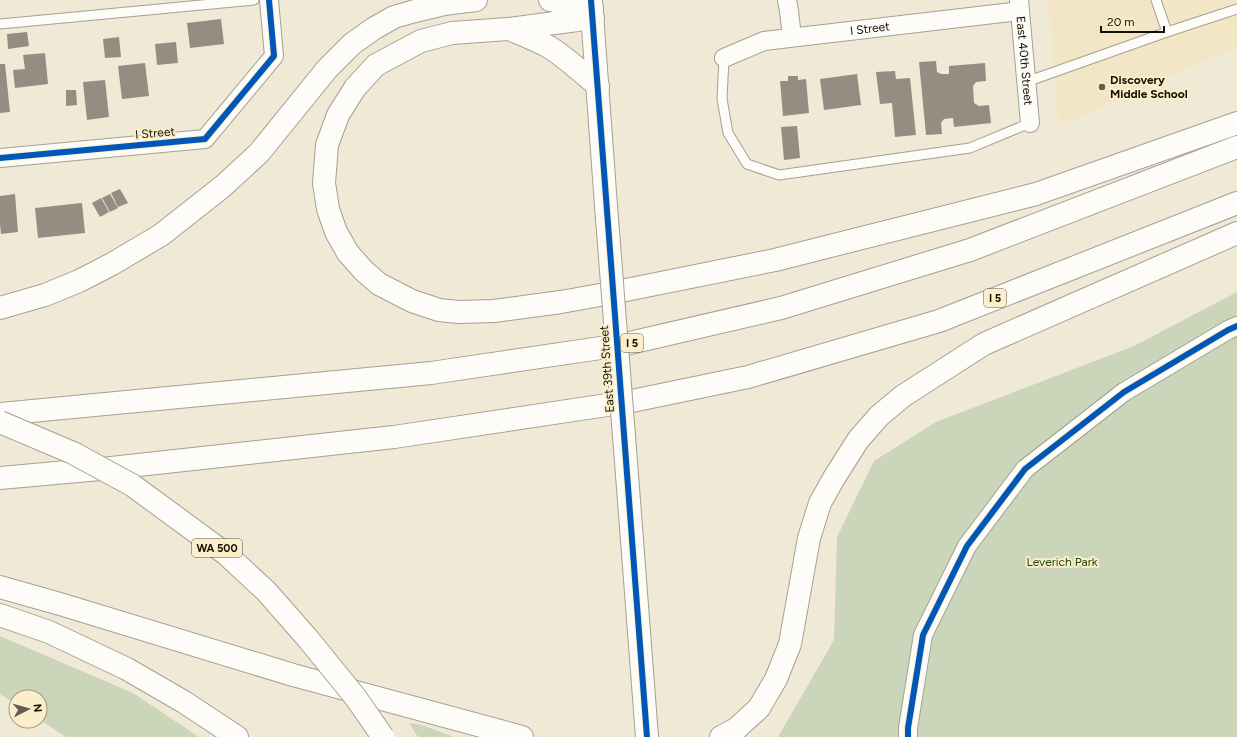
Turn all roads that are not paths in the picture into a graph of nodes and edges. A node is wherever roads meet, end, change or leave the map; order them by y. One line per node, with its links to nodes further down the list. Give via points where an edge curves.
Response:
1 (254, 0): 10 (lane)
2 (269, 0): 20 (street, I Street, via 274,56 205,139)
3 (476, 0): 23 (main road, via 415,11 394,17 373,29 352,44 327,69 258,153 222,187 161,235 79,281 45,295)
4 (550, 0): 8 (main road)
5 (787, 0): 13 (street)
6 (1156, 0): 12 (lane)
7 (1019, 6): 13 (street, I Street); 15 (street, East 40th Street)
8 (592, 9): 11 (main road); 16 (main road, East 39th Street)
9 (1237, 9): 12 (lane)
10 (0, 24)
11 (508, 29): 16 (main road, via 549,47); 18 (main road, via 452,34 421,40 376,65 355,88 338,116 327,145 324,183 328,209 336,232 348,253 379,284 412,301 439,310 494,311 561,302 775,260 1036,194)
12 (1167, 32): 15 (lane)
13 (792, 38): 14 (street, I Street, via 764,41)
14 (724, 58): 17 (lane, via 722,99 728,132 747,164 779,175 970,148)
15 (1026, 82): 17 (street, East 40th Street)
16 (598, 86): 33 (main road, East 39th Street, bridge)
17 (1030, 122)
18 (1237, 122)
19 (1237, 147): 25 (main road, I 5, via 970,250 781,308 621,346 430,373)
20 (0, 158)
21 (1237, 203): 27 (main road, I 5, via 939,321 748,377 627,402 394,437)
22 (1237, 233): 34 (main road, via 984,344 903,396 879,416 858,440 820,503 809,538 790,644 776,679 758,708 736,729)
23 (0, 308)
24 (1237, 326): 35 (street, via 1124,392 1025,469 967,546 923,635)
25 (0, 414)
26 (0, 422): 31 (main road, WA 500, bridge, via 73,453 132,485 226,554 266,591 309,640 356,698)
27 (0, 478)
28 (0, 587): 32 (main road, via 293,675)
29 (0, 615): 30 (main road, via 49,632 127,669)
30 (237, 737)
31 (383, 737)
32 (522, 737)
33 (647, 737)
34 (722, 737)
35 (908, 737)

